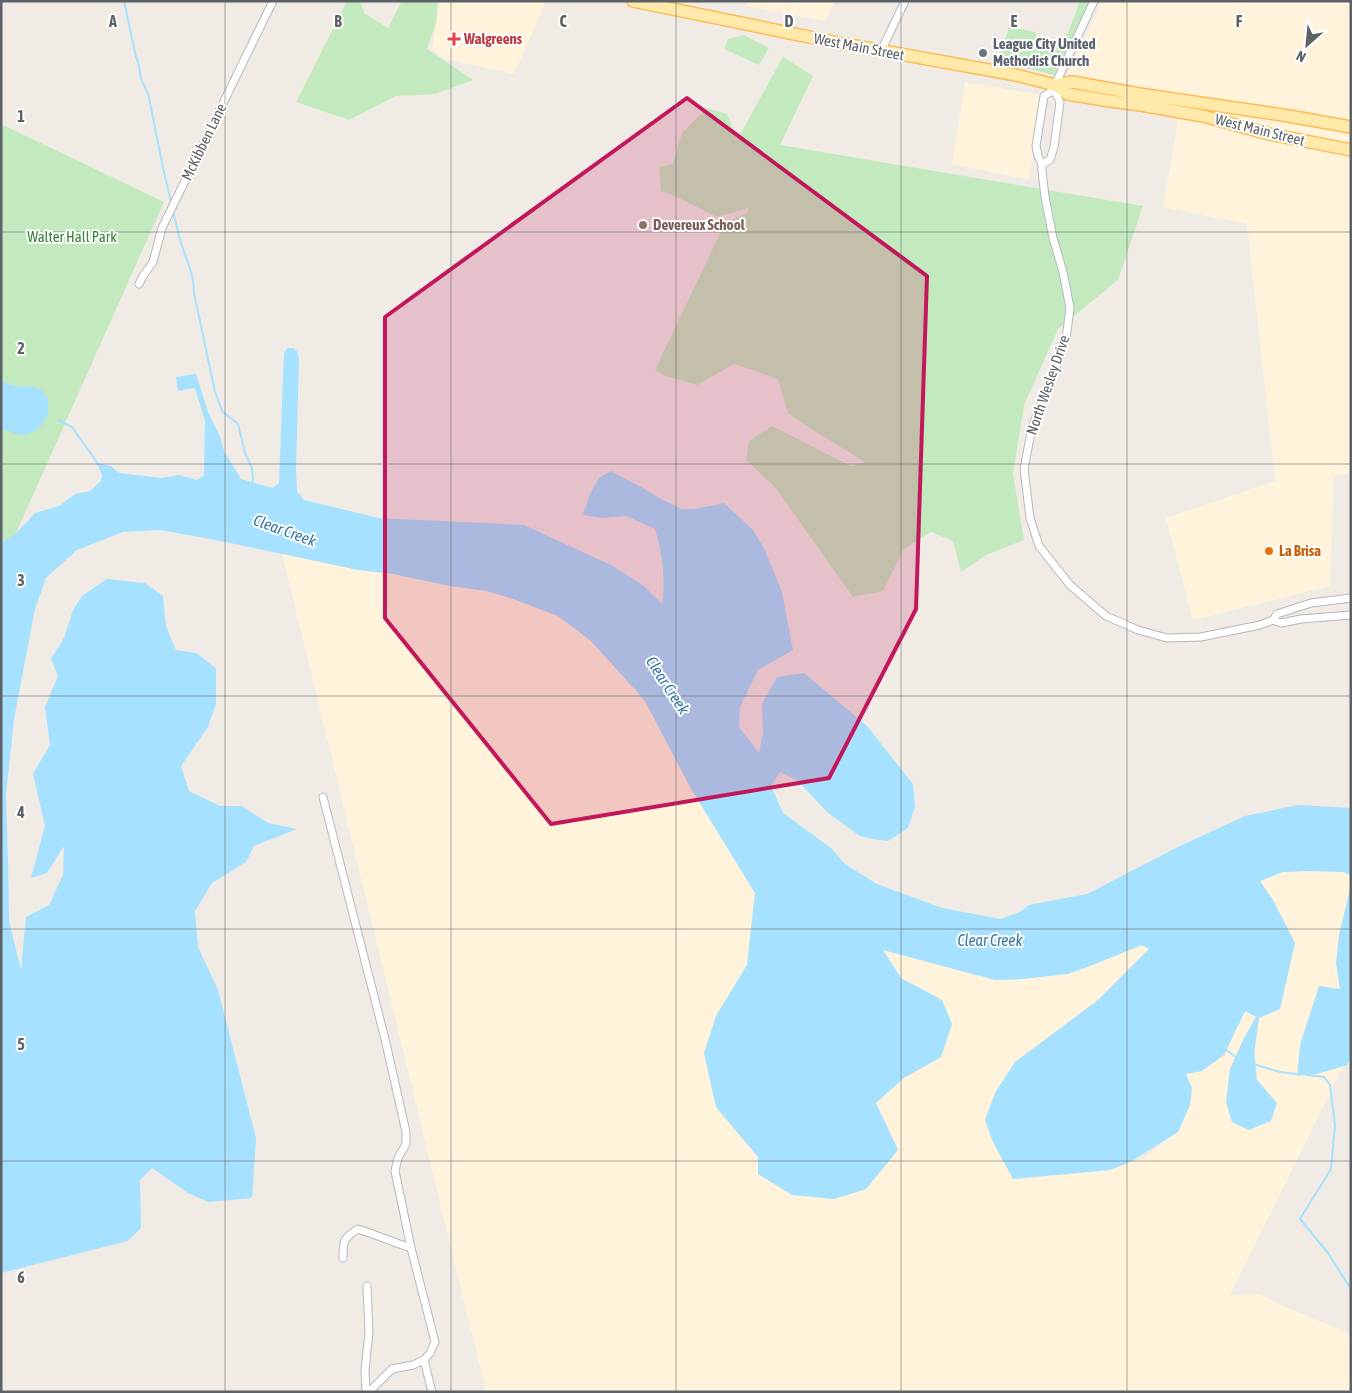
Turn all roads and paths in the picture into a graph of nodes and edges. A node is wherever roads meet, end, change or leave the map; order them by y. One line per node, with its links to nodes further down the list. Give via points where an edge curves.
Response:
1 (273, 1): 10 (street, McKibben Lane, via 162,228 153,262)
2 (633, 1): 5 (main road, West Main Street)
3 (905, 1): 5 (street)
4 (1094, 1): 6 (street, North Wesley Drive)
5 (881, 51): 6 (main road, West Main Street, via 1016,76)
6 (1054, 88): 7 (main road, West Main Street, via 1072,82); 8 (main road, West Main Street, via 1068,94 1203,116); 9 (street, North Wesley Drive, via 1044,96 1037,136 1036,146); 9 (street, via 1060,102 1054,147 1050,160)
7 (1350, 126)
8 (1350, 150)
9 (1042, 164): 13 (street, North Wesley Drive, via 1044,197 1070,308 1066,339 1032,427 1024,469 1030,518 1039,546 1070,585 1106,616 1138,630 1167,638 1201,637)
10 (139, 284)
11 (1351, 598): 13 (street, North Wesley Drive, via 1311,603 1277,614)
12 (1351, 615): 13 (street, North Wesley Drive, via 1281,623)
13 (1273, 620)
14 (323, 797): 15 (street, via 406,1132 406,1144 395,1171)
15 (411, 1248): 16 (street, via 358,1230 349,1234 343,1243); 18 (street, via 435,1342)
16 (343, 1258)
17 (367, 1286): 19 (street)
18 (424, 1360): 19 (street, via 392,1369); 20 (street)
19 (367, 1392)
20 (432, 1392)

